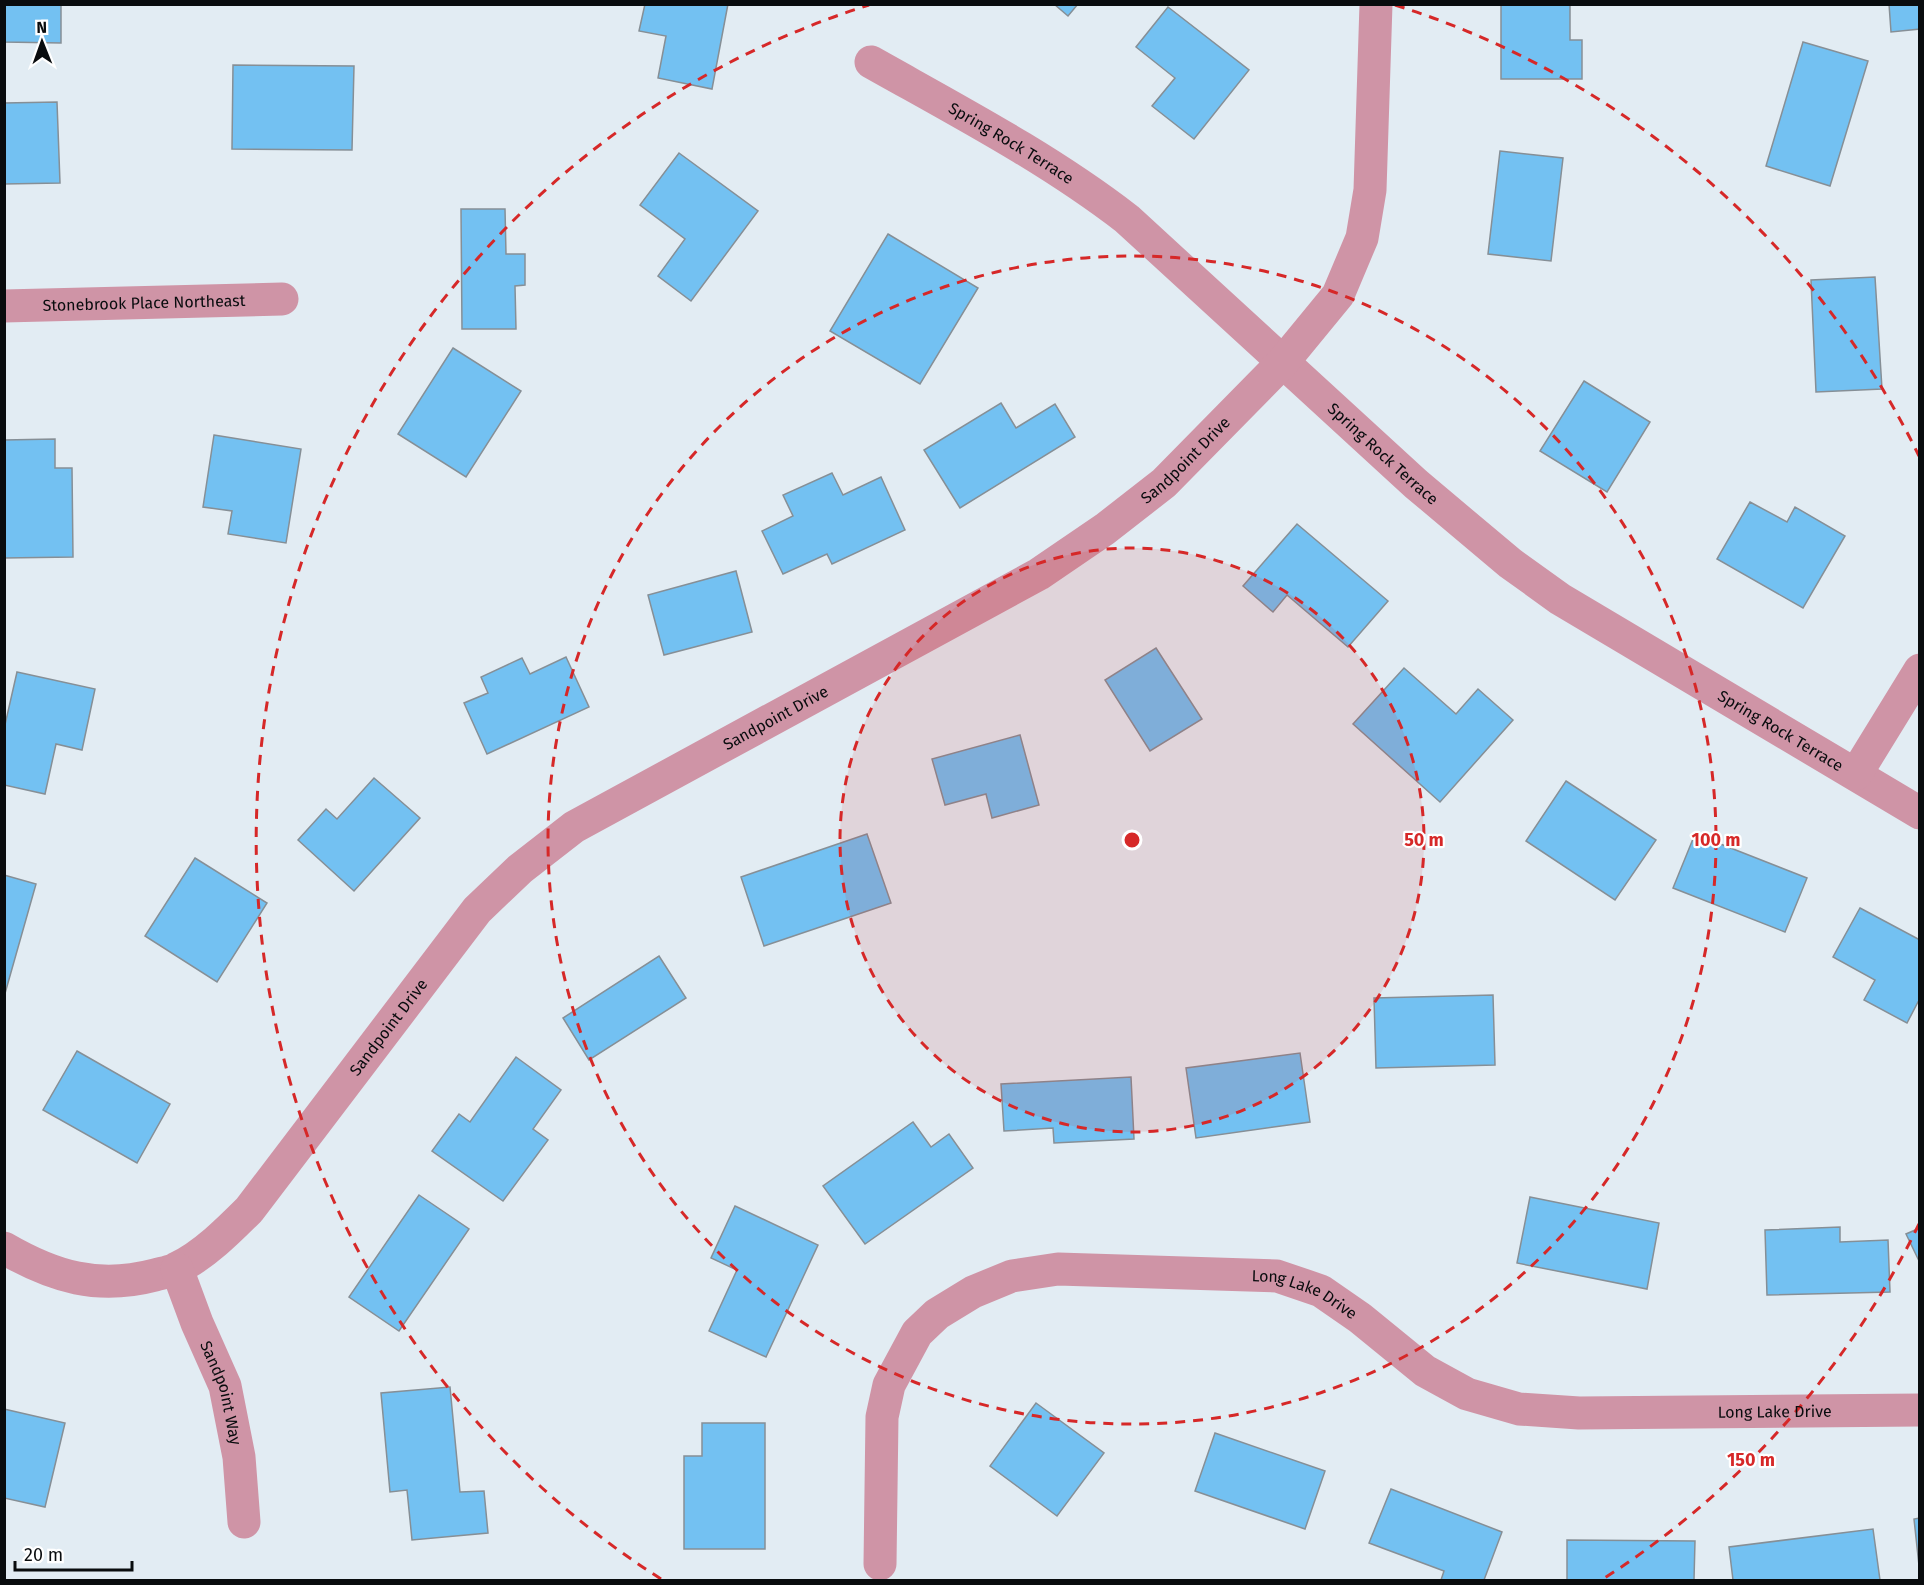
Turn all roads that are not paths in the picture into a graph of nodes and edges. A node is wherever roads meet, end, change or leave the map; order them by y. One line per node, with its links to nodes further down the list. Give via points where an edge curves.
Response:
1 (1376, 4): 5 (street, Sandpoint Drive, via 1370,190 1362,238 1338,294)
2 (871, 62): 5 (street, Spring Rock Terrace, via 1002,136 1095,195 1127,219)
3 (282, 299): 4 (street, Stonebrook Place Northeast)
4 (4, 306)
5 (1282, 362): 7 (street, Spring Rock Terrace, via 1460,522 1560,599); 10 (street, Sandpoint Drive, via 1164,483 1039,574 574,827 520,869 477,910 437,960 249,1210 222,1238)
6 (1920, 670): 7 (street)
7 (1856, 774): 8 (street, Spring Rock Terrace)
8 (1920, 813)
9 (4, 1248): 10 (street, Sandpoint Drive, via 72,1278 105,1282 139,1279)
10 (177, 1269): 12 (street, Sandpoint Way, via 225,1386 239,1457)
11 (1920, 1410): 13 (street, Long Lake Drive, via 1579,1413 1519,1409 1467,1394 1425,1371 1321,1291 1277,1276 1058,1269 1012,1276 973,1292 937,1314 917,1334 889,1385 882,1417)
12 (244, 1522)
13 (880, 1564)

